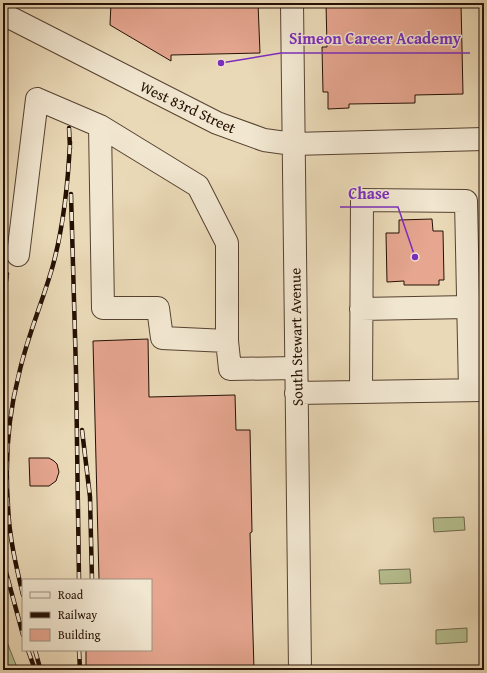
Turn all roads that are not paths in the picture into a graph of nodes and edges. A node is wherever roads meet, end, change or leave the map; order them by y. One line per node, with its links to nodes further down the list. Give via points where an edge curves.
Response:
1 (292, 3): 5 (street, South Stewart Avenue)
2 (3, 14): 5 (street, West 83rd Street, via 217,123 264,140)
3 (100, 126): 6 (street, via 37,99); 9 (street, via 198,186 227,243); 9 (street, via 103,308 158,308 162,338)
4 (484, 139): 5 (street, West 83rd Street)
5 (293, 144): 10 (street, South Stewart Avenue)
6 (18, 255)
7 (468, 307): 8 (street); 8 (street, via 466,201 362,200); 11 (street)
8 (361, 309): 12 (street)
9 (227, 341): 10 (street, via 230,369)
10 (296, 368): 13 (street, South Stewart Avenue)
11 (477, 390): 12 (street)
12 (361, 392): 13 (street)
13 (296, 393): 14 (street, South Stewart Avenue)
14 (300, 670)

